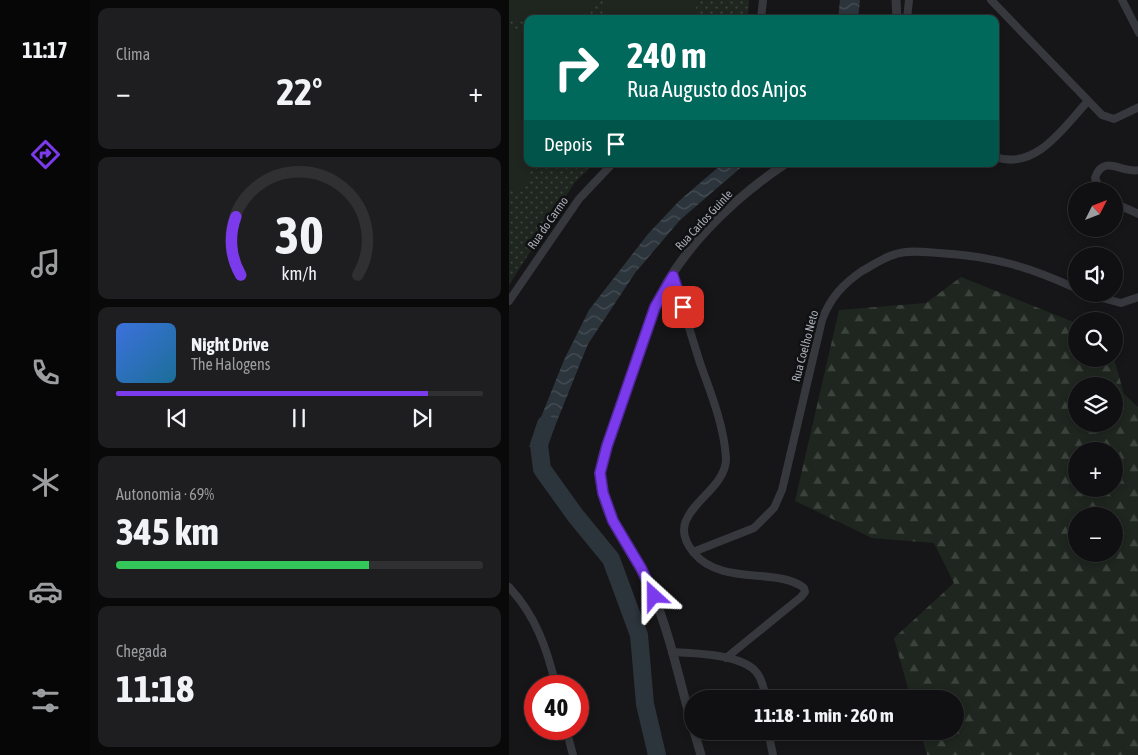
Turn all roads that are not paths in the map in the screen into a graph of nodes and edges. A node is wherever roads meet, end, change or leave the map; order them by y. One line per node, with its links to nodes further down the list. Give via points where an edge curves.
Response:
1 (763, 0): 6 (street)
2 (896, 0): 7 (street)
3 (909, 0): 8 (street)
4 (991, 0): 10 (street)
5 (1122, 0): 9 (street)
6 (761, 15)
7 (897, 15)
8 (907, 15)
9 (1138, 33)
10 (1088, 101): 11 (street, via 1107,118 1114,119); 12 (street, via 1049,143 1031,156 1018,160)
11 (1138, 107)
12 (999, 158)
13 (609, 167): 22 (street, Rua do Carmo, via 579,198)
14 (781, 167): 19 (street, Rua Carlos Guinle, via 739,200 706,234)
15 (1138, 170): 16 (street, via 1130,172 1109,165 1102,167 1097,171)
16 (1097, 182)
17 (1123, 207): 18 (street)
18 (1138, 214)
19 (673, 276): 24 (street, via 714,402 726,459 725,469 716,483 685,520 684,530); 26 (street, Rua Carlos Guinle, via 646,331 602,462 600,482 613,521 654,596)
20 (1068, 285): 24 (street, Rua Coelho Neto, via 991,258 926,252 891,256 852,278 838,290 822,320 782,490 774,508 753,528)
21 (1138, 297): 23 (street)
22 (509, 301)
23 (1117, 302)
24 (693, 552): 27 (street, via 701,560 733,574 795,582 804,588 801,597)
25 (509, 587): 28 (street, via 539,631)
26 (672, 652): 27 (street); 30 (street, Rua Carlos Guinle)
27 (726, 658): 29 (street, via 750,666 757,672)
28 (553, 675)
29 (764, 690)
30 (684, 697)
31 (569, 740): 34 (street)
32 (696, 740): 35 (street, Rua Carlos Guinle)
33 (770, 740): 36 (street)
34 (573, 755)
35 (701, 755)
36 (773, 755)

